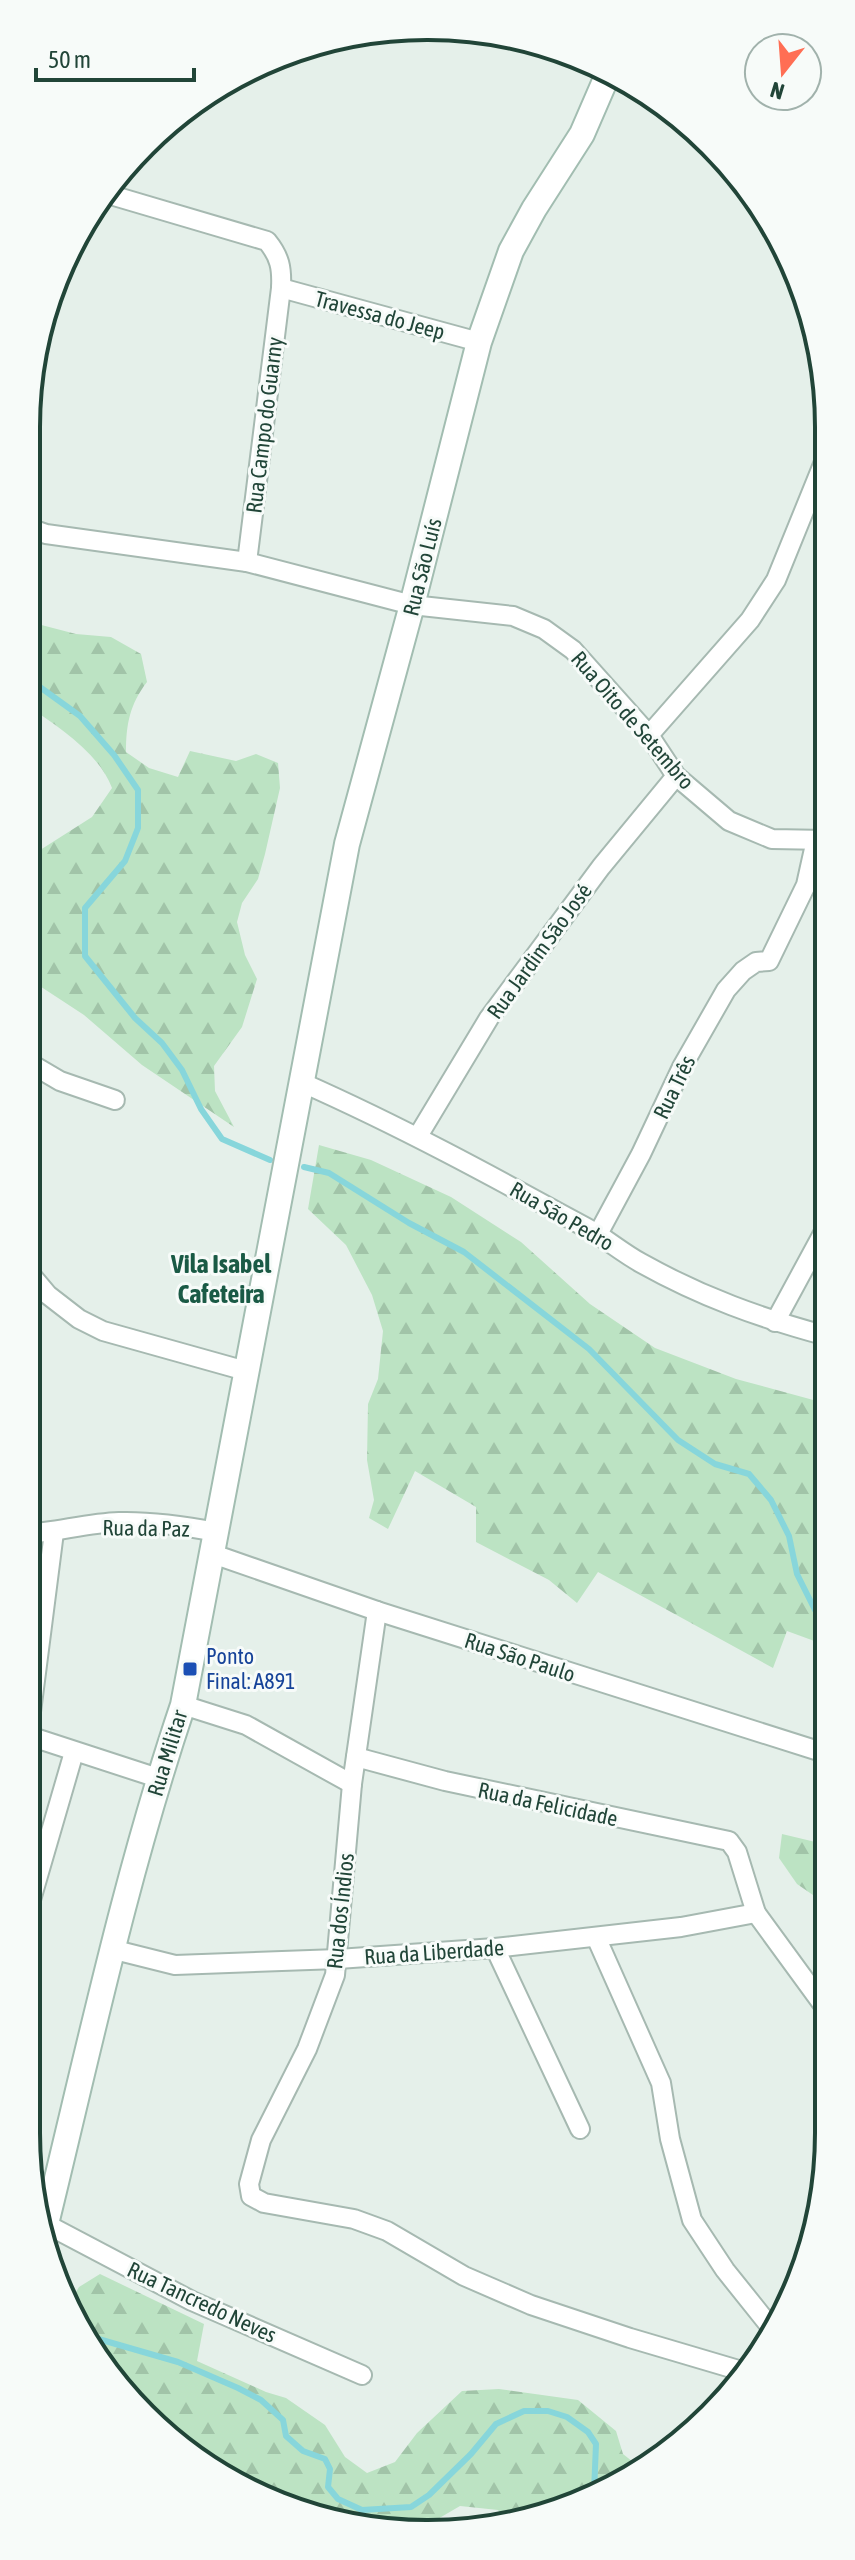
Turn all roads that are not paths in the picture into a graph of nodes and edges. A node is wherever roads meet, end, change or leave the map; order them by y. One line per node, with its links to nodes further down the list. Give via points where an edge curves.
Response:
1 (604, 83): 4 (street, Rua São Luís, via 582,134 511,251)
2 (116, 197): 3 (street, Rua Campo do Guarny, via 267,241 282,268)
3 (281, 288): 4 (street, Travessa do Jeep); 7 (street, Rua Campo do Guarny)
4 (479, 342): 8 (street, Rua São Luís)
5 (815, 484): 9 (street, via 776,580 750,620)
6 (40, 532): 7 (street, Rua Oito de Setembro)
7 (247, 562): 8 (street, Rua Oito de Setembro)
8 (412, 605): 9 (street, Rua Oito de Setembro, via 513,616 544,629 573,650); 14 (street, Rua São Luís, via 347,844)
9 (649, 735): 10 (street, Rua Oito de Setembro)
10 (676, 776): 11 (street, Rua Oito de Setembro, via 729,821 772,839); 16 (street, Rua Jardim São José, via 489,1018)
11 (815, 840)
12 (815, 858): 17 (street, Rua Três, via 769,961 756,962 726,990)
13 (40, 1069): 15 (street)
14 (303, 1083): 16 (street, Rua São Pedro); 22 (street, Rua Militar)
15 (115, 1100)
16 (418, 1136): 17 (street, Rua São Pedro)
17 (598, 1234): 20 (street, Rua São Pedro, via 707,1298)
18 (815, 1248): 20 (street)
19 (40, 1286): 22 (street, via 79,1319 103,1331)
20 (775, 1322): 21 (street, Rua São Pedro)
21 (815, 1333)
22 (246, 1371): 25 (street, Rua Militar)
23 (54, 1532): 24 (street, Rua da Paz); 25 (street, Rua da Paz, via 117,1522 178,1525); 27 (street)
24 (40, 1533)
25 (215, 1543): 26 (street, Rua São Paulo); 28 (street, Rua Militar)
26 (377, 1611): 30 (street, Rua São Paulo); 32 (street, Rua dos Índios)
27 (40, 1637)
28 (183, 1705): 33 (street, Rua Militar); 34 (street, via 246,1725)
29 (40, 1739): 31 (street)
30 (815, 1750)
31 (74, 1752): 33 (street); 35 (street)
32 (356, 1757): 34 (street, Rua dos Índios); 36 (street, Rua da Felicidade, via 460,1785 729,1841)
33 (158, 1778): 39 (street, Rua Militar)
34 (352, 1784): 40 (street, Rua dos Índios)
35 (40, 1869)
36 (756, 1913): 37 (street, Rua da Liberdade); 41 (street)
37 (596, 1937): 38 (street, Rua da Liberdade); 45 (street, via 661,2083 692,2220)
38 (495, 1948): 40 (street, Rua da Liberdade); 42 (street)
39 (111, 1949): 40 (street, Rua da Liberdade, via 175,1965); 43 (street, Rua Militar)
40 (338, 1959): 46 (street, Rua dos Índios, via 307,2049 261,2140 249,2184 251,2196 354,2219 531,2305)
41 (815, 1994)
42 (580, 2129)
43 (48, 2212)
44 (52, 2229): 47 (street, Rua Tancredo Neves, via 192,2301)
45 (766, 2321)
46 (734, 2369)
47 (362, 2375)

